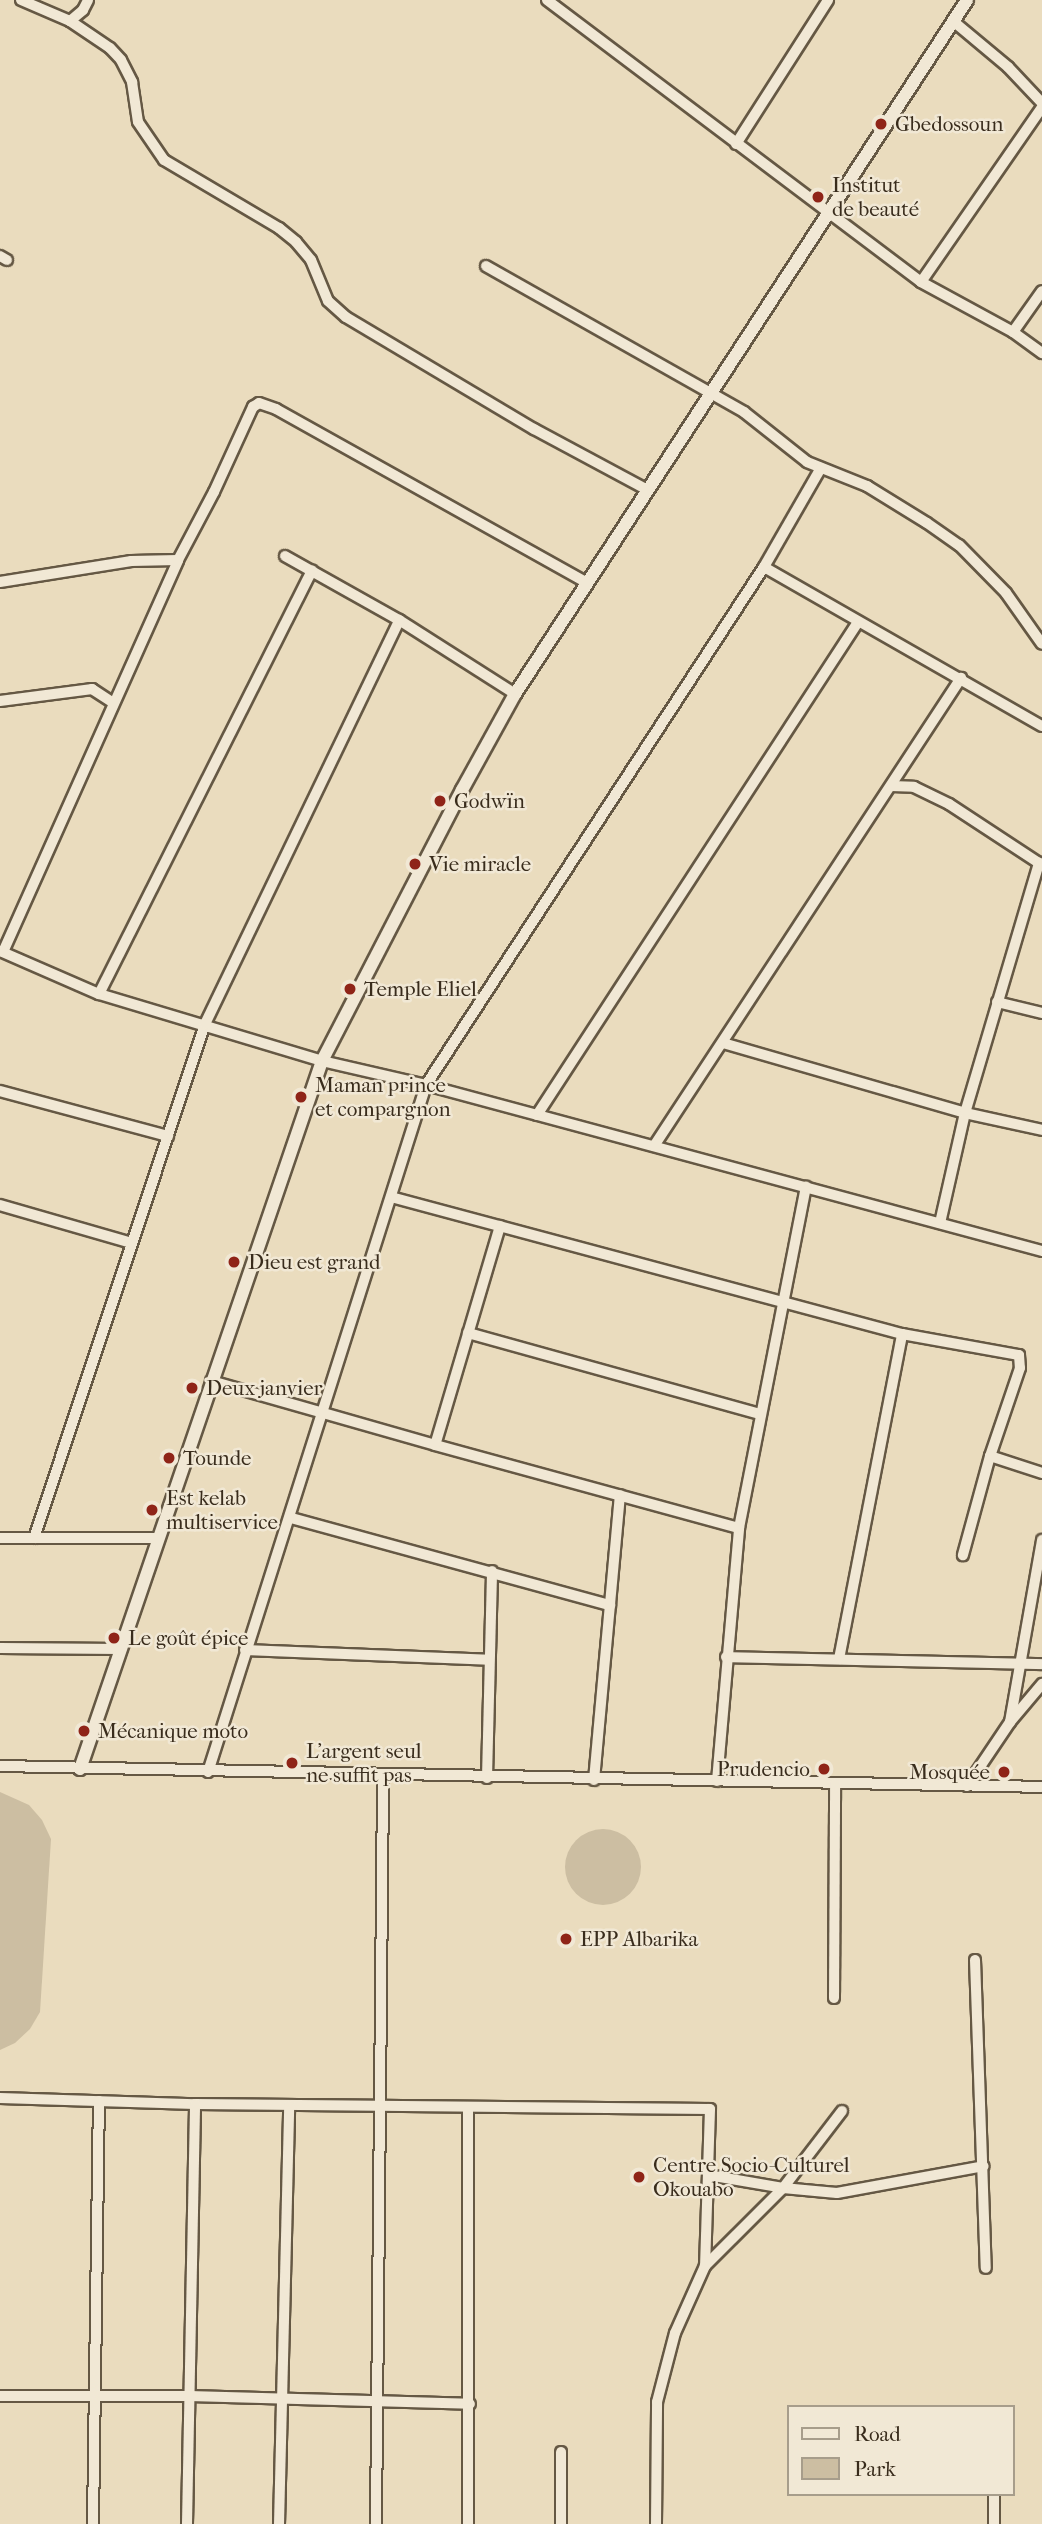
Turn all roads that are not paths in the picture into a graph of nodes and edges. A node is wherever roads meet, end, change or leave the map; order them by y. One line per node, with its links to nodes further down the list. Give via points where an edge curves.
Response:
1 (21, 0): 7 (street)
2 (88, 0): 7 (street)
3 (547, 0): 9 (street)
4 (828, 0): 9 (street)
5 (967, 0): 6 (street)
6 (953, 21): 8 (street, via 1008,67); 10 (street)
7 (70, 22): 18 (street, via 121,60 132,82 138,122 164,160 296,242 311,260 328,301 346,317 534,429)
8 (1042, 105): 12 (street)
9 (736, 144): 10 (street)
10 (828, 213): 12 (street); 16 (street)
11 (486, 266): 16 (street)
12 (920, 282): 14 (street)
13 (1042, 291): 14 (street)
14 (1013, 332): 15 (street)
15 (1042, 353)
16 (710, 395): 17 (street, via 744,412); 18 (street)
17 (821, 468): 21 (street); 27 (street, via 867,486 959,545 1006,593)
18 (648, 490): 24 (street)
19 (285, 556): 22 (street)
20 (178, 560): 23 (street, via 131,561); 24 (street, via 253,407 260,403); 31 (street)
21 (764, 567): 26 (street); 42 (street)
22 (312, 571): 25 (street); 36 (street)
23 (0, 582)
24 (587, 583): 29 (street)
25 (399, 620): 29 (street); 39 (street)
26 (858, 622): 28 (street); 45 (street)
27 (1042, 644)
28 (961, 678): 32 (street); 33 (street)
29 (515, 694): 41 (street)
30 (0, 701): 31 (street, via 92,689)
31 (111, 702): 35 (street)
32 (1042, 726)
33 (891, 786): 34 (street, via 914,787 949,804); 40 (street)
34 (1040, 864): 37 (street)
35 (1, 952): 36 (street)
36 (99, 994): 39 (street)
37 (997, 1002): 38 (street); 44 (street)
38 (1042, 1013)
39 (205, 1024): 41 (street); 47 (street)
40 (723, 1043): 44 (street); 48 (street)
41 (322, 1062): 42 (street); 59 (street)
42 (426, 1085): 45 (street); 50 (street)
43 (0, 1091): 47 (street)
44 (965, 1113): 46 (street); 52 (street)
45 (537, 1115): 48 (street)
46 (1042, 1130)
47 (167, 1136): 54 (street)
48 (654, 1146): 49 (street)
49 (806, 1188): 52 (street); 56 (street)
50 (391, 1197): 53 (street); 60 (street)
51 (0, 1205): 54 (street)
52 (940, 1223): 55 (street)
53 (500, 1226): 56 (street); 57 (street)
54 (132, 1243): 69 (street)
55 (1042, 1251)
56 (783, 1301): 58 (street); 61 (street)
57 (468, 1332): 61 (street); 62 (street)
58 (902, 1334): 63 (street, via 1019,1355 1020,1368); 79 (street)
59 (211, 1381): 60 (street); 70 (street)
60 (323, 1413): 62 (street); 66 (street)
61 (760, 1414): 67 (street)
62 (435, 1445): 65 (street)
63 (990, 1456): 64 (street); 72 (street)
64 (1042, 1472)
65 (620, 1495): 67 (street); 74 (street)
66 (291, 1518): 73 (street); 77 (street)
67 (740, 1528): 78 (street)
68 (0, 1538): 69 (street)
69 (34, 1538): 70 (street)
70 (158, 1538): 76 (street)
71 (1042, 1540): 81 (street)
72 (963, 1555)
73 (492, 1572): 74 (street); 80 (street)
74 (610, 1605): 90 (street)
75 (0, 1648): 76 (street)
76 (120, 1650): 86 (street)
77 (245, 1650): 80 (street); 87 (street)
78 (726, 1657): 79 (street); 91 (street)
79 (839, 1659): 81 (street)
80 (489, 1660): 89 (street)
81 (1020, 1663): 82 (street); 84 (street)
82 (1042, 1664)
83 (1042, 1685): 84 (street)
84 (1010, 1722): 93 (street)
85 (0, 1766): 86 (street)
86 (80, 1769): 87 (street)
87 (208, 1772): 88 (street)
88 (383, 1776): 89 (street); 101 (street)
89 (486, 1778): 90 (street)
90 (594, 1780): 91 (street)
91 (717, 1781): 92 (street)
92 (835, 1784): 93 (street); 96 (street)
93 (967, 1786): 94 (street)
94 (1042, 1787)
95 (975, 1960): 104 (street)
96 (834, 1998)
97 (0, 2098): 98 (street)
98 (99, 2101): 99 (street); 109 (street)
99 (195, 2104): 100 (street); 111 (street)
100 (289, 2105): 101 (street); 112 (street)
101 (380, 2106): 102 (street); 113 (street)
102 (468, 2107): 105 (street, via 710,2109); 114 (street)
103 (842, 2111): 106 (street)
104 (984, 2166): 106 (street, via 838,2193); 108 (street)
105 (708, 2175): 106 (street); 107 (street)
106 (783, 2188): 107 (street)
107 (705, 2266): 123 (street, via 675,2333 657,2402)
108 (986, 2267)
109 (96, 2395): 110 (street); 111 (street); 117 (street)
110 (0, 2396)
111 (189, 2396): 112 (street); 118 (street)
112 (281, 2398): 113 (street); 119 (street)
113 (377, 2402): 114 (street); 120 (street)
114 (470, 2404): 121 (street)
115 (561, 2452): 122 (street)
116 (995, 2496): 124 (street)
117 (93, 2524)
118 (187, 2524)
119 (279, 2524)
120 (376, 2524)
121 (468, 2524)
122 (561, 2524)
123 (656, 2524)
124 (994, 2524)

